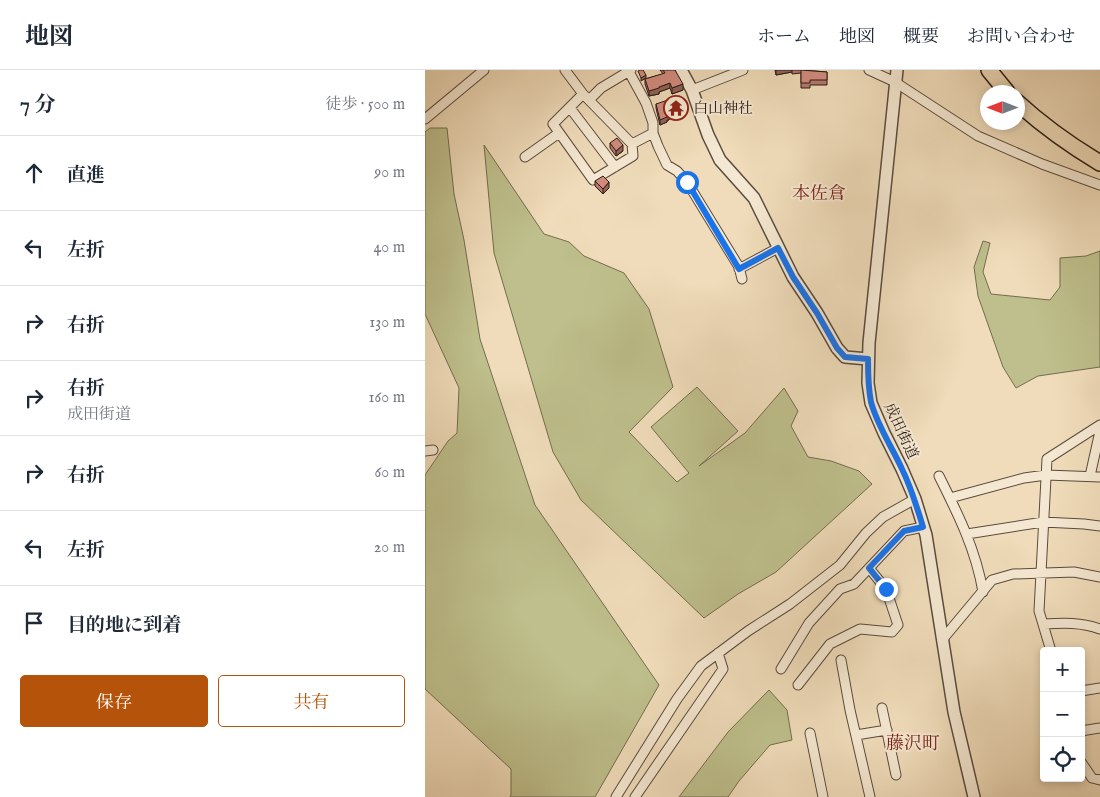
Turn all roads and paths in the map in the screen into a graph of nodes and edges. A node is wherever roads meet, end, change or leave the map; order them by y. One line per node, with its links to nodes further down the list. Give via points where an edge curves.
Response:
1 (484, 70): 15 (street)
2 (565, 70): 12 (street)
3 (629, 70): 12 (street); 17 (street, via 646,103)
4 (681, 70): 11 (street)
5 (743, 70): 11 (street)
6 (869, 70): 9 (street)
7 (897, 70): 9 (street, 成田街道)
8 (989, 70): 10 (highway)
9 (895, 82): 22 (street, via 978,136); 26 (street, 成田街道)
10 (1001, 85)
11 (692, 90): 23 (street, via 721,160 754,198)
12 (587, 97): 13 (street); 18 (street)
13 (570, 108): 16 (street, via 553,124); 21 (street)
14 (1025, 109): 20 (highway, via 1072,147)
15 (425, 119)
16 (559, 133): 19 (street); 21 (street, via 593,180)
17 (653, 133): 18 (street); 24 (street, via 667,165 687,182)
18 (632, 144): 21 (street, via 633,156)
19 (525, 157)
20 (1100, 163)
21 (615, 166)
22 (1100, 186)
23 (778, 248): 24 (street); 26 (street, via 837,348 845,357)
24 (739, 269): 25 (street)
25 (742, 279)
26 (868, 359): 34 (street, 成田街道, via 871,403)
27 (1100, 425): 29 (street, via 1047,459)
28 (1100, 431): 31 (street)
29 (1046, 475): 31 (street); 33 (street); 35 (street)
30 (939, 476): 33 (street)
31 (1090, 476): 32 (street)
32 (1100, 477)
33 (950, 498): 38 (street)
34 (915, 499): 37 (street, 成田街道); 47 (street, via 883,517 840,565)
35 (1043, 522): 36 (street); 38 (street); 40 (street)
36 (1100, 526)
37 (923, 527): 39 (street, via 904,531); 45 (street, 成田街道)
38 (967, 534): 42 (street)
39 (869, 568): 49 (street, via 853,584 840,589 809,623); 50 (street, via 886,589 898,625 892,632 860,629 830,644)
40 (1041, 573): 41 (street, via 1074,572); 42 (street, via 1013,574 992,580); 43 (street, via 1039,611)
41 (1100, 577)
42 (983, 592): 45 (street)
43 (1043, 624): 44 (street, via 1071,623); 46 (street)
44 (1100, 629)
45 (942, 640): 66 (street, 成田街道, via 953,712)
46 (1050, 647)
47 (718, 654): 62 (street, via 701,666 686,685); 63 (street, via 723,669)
48 (841, 660): 58 (street)
49 (781, 669)
50 (798, 685)
51 (1100, 688): 52 (street)
52 (1085, 690)
53 (882, 708): 55 (street)
54 (1100, 728): 56 (street)
55 (887, 730): 58 (street); 60 (street)
56 (1085, 730)
57 (810, 734): 64 (street)
58 (856, 735): 65 (street)
59 (1085, 768): 61 (street, via 1092,778)
60 (896, 775)
61 (1100, 780)
62 (616, 797)
63 (635, 797)
64 (823, 797)
65 (870, 797)
66 (973, 797)

